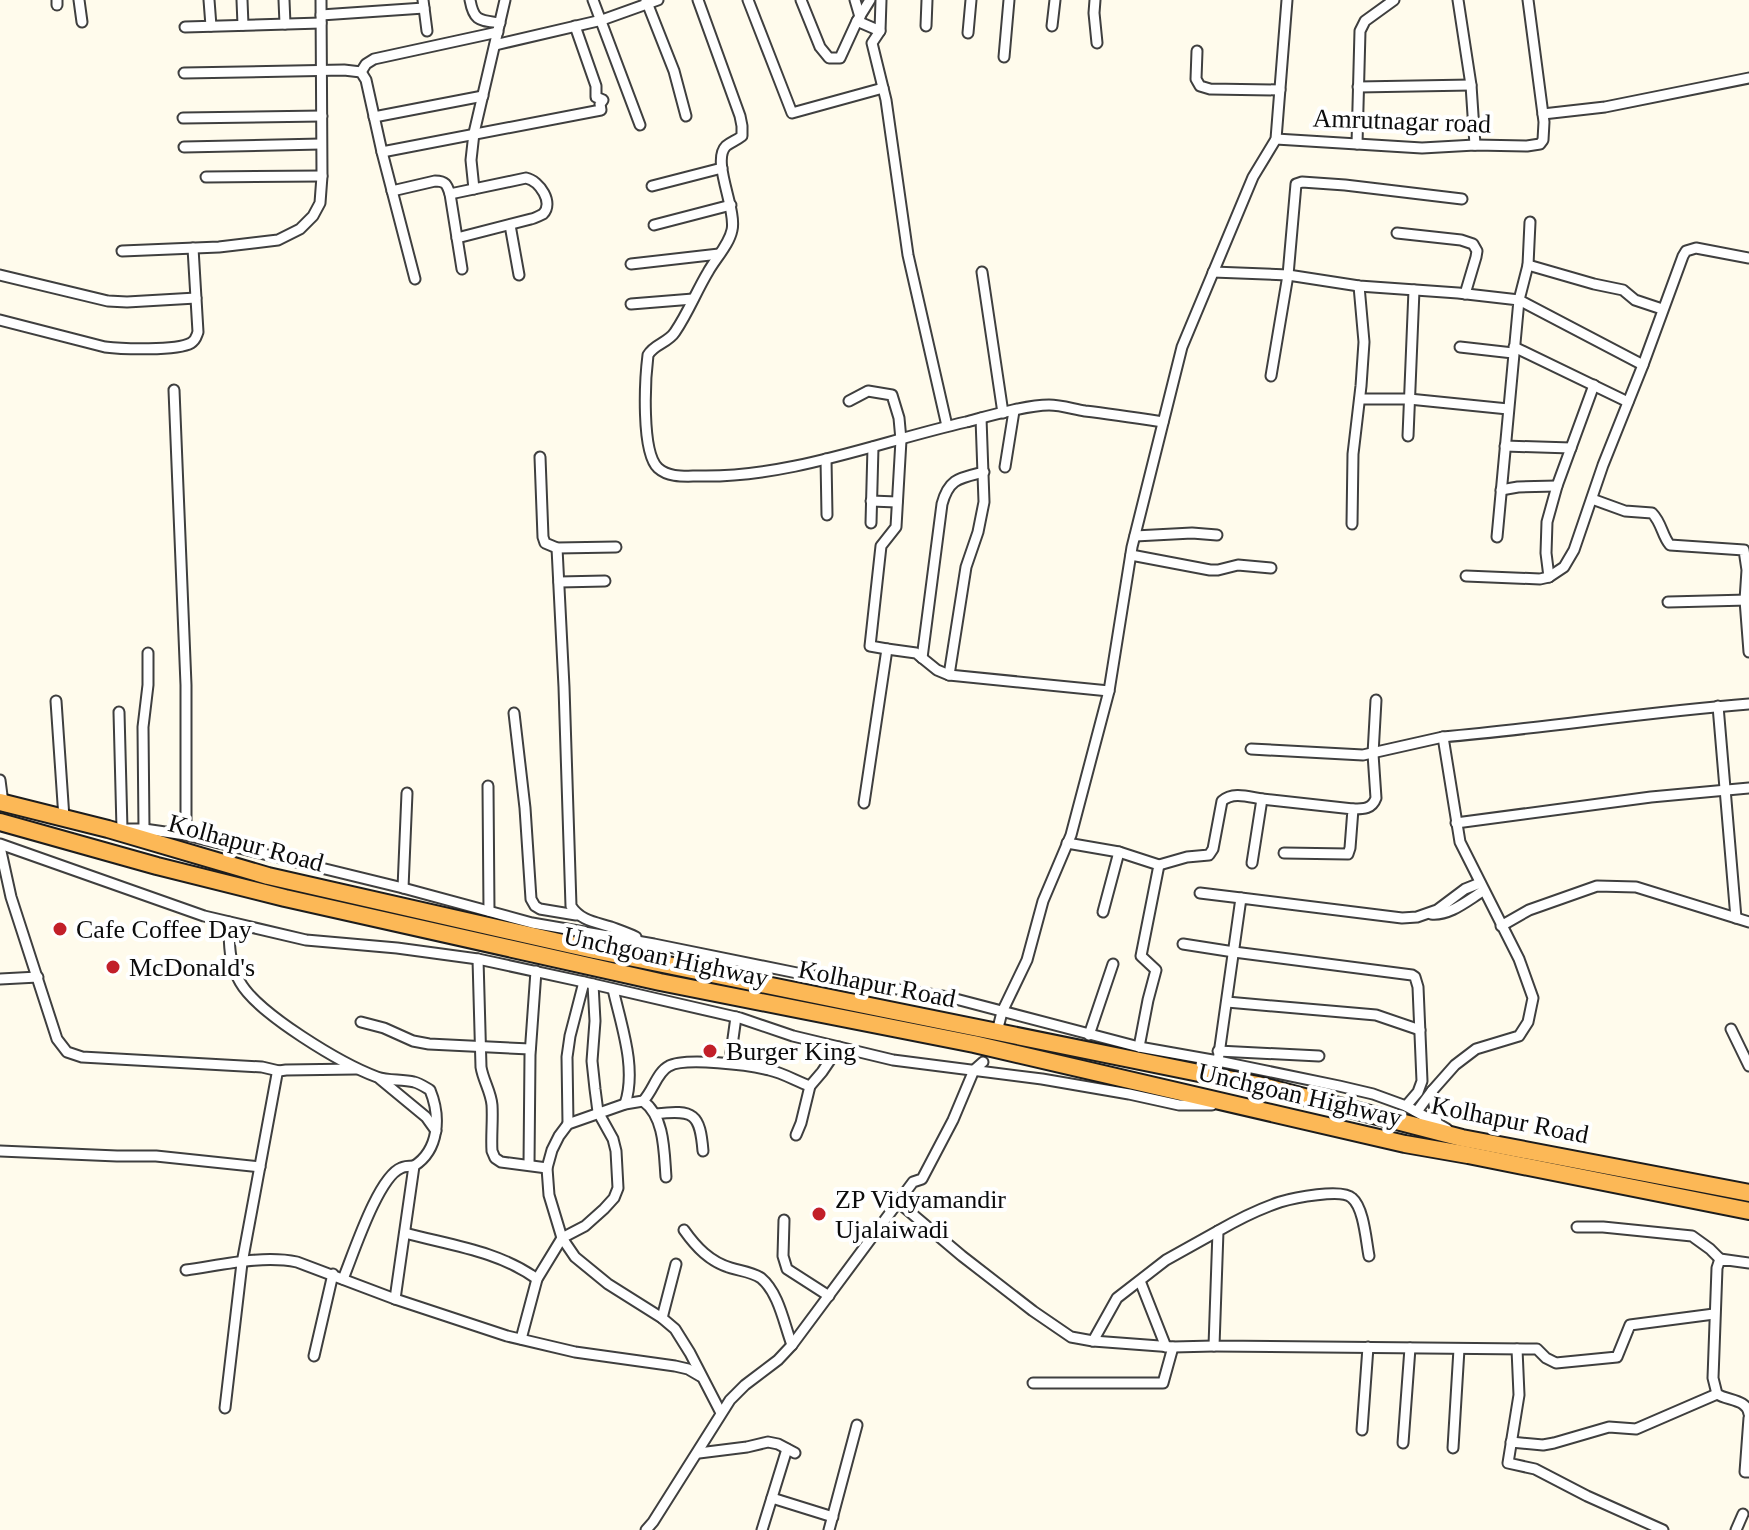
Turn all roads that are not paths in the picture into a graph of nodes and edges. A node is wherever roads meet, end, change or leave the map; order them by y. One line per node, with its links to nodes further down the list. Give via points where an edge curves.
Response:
1 (79, 0): 31 (street)
2 (209, 0): 34 (street)
3 (242, 0): 33 (street)
4 (284, 0): 32 (street)
5 (321, 0): 28 (street)
6 (370, 0): 27 (street)
7 (470, 0): 39 (street, via 477,18)
8 (505, 0): 39 (street)
9 (593, 0): 30 (street)
10 (698, 0): 69 (street, via 742,126 742,136 722,153)
11 (748, 0): 53 (street, via 792,113)
12 (801, 0): 29 (street, via 829,58 840,58)
13 (855, 0): 29 (street)
14 (870, 0): 29 (street)
15 (881, 0): 41 (street)
16 (927, 0): 36 (street)
17 (971, 0): 42 (street)
18 (1009, 0): 46 (street)
19 (1055, 0): 37 (street)
20 (1095, 0): 43 (street)
21 (1287, 0): 54 (street)
22 (1394, 0): 52 (street, via 1363,24)
23 (1458, 0): 51 (street)
24 (1528, 0): 56 (street)
25 (651, 1): 30 (street); 58 (street)
26 (424, 4): 27 (street); 40 (street)
27 (371, 12): 28 (street)
28 (321, 19): 32 (street); 47 (street)
29 (858, 19): 41 (street)
30 (602, 20): 35 (street); 61 (street)
31 (82, 22)
32 (285, 24): 33 (street)
33 (243, 25): 34 (street)
34 (211, 26): 38 (street)
35 (575, 26): 44 (street); 62 (street, via 596,97 603,100 601,110)
36 (926, 26)
37 (1052, 26)
38 (185, 27)
39 (499, 28): 44 (street); 48 (street, via 374,59)
40 (427, 31)
41 (880, 31): 53 (street, via 872,43)
42 (968, 33)
43 (1097, 43)
44 (495, 45): 55 (street)
45 (1197, 51): 54 (street, via 1200,86)
46 (1004, 57)
47 (321, 71): 48 (street); 49 (street); 57 (street)
48 (361, 72): 59 (street)
49 (184, 73)
50 (1749, 78): 56 (street, via 1619,105)
51 (1471, 85): 52 (street); 66 (street)
52 (1358, 87): 65 (street)
53 (883, 88): 119 (street, via 908,255)
54 (1280, 90): 63 (street)
55 (483, 96): 59 (street); 62 (street)
56 (1543, 114): 66 (street, Amrutnagar road, via 1540,144)
57 (322, 116): 60 (street); 64 (street)
58 (686, 116)
59 (374, 117): 68 (street)
60 (183, 118)
61 (640, 125)
62 (474, 133): 68 (street); 73 (street)
63 (1276, 139): 65 (street, Amrutnagar road); 91 (street, via 1253,177)
64 (321, 144): 67 (street); 70 (street)
65 (1357, 144): 66 (street, Amrutnagar road)
66 (1475, 145)
67 (184, 147)
68 (382, 152): 74 (street)
69 (722, 168): 72 (street); 77 (street)
70 (322, 176): 71 (street); 83 (street, via 320,203 300,229 278,240)
71 (206, 177)
72 (652, 186)
73 (474, 189): 75 (street); 79 (street, via 526,178 540,185 546,207 542,215)
74 (392, 191): 75 (street, via 442,181); 95 (street)
75 (450, 194): 82 (street)
76 (1462, 199): 94 (street, via 1299,182)
77 (731, 205): 80 (street); 85 (street, via 733,228)
78 (1530, 222): 88 (street)
79 (510, 225): 82 (street); 93 (street)
80 (654, 225)
81 (1397, 233): 98 (street, via 1473,244 1477,251)
82 (457, 238): 89 (street)
83 (193, 248): 84 (street); 99 (street)
84 (122, 251)
85 (719, 254): 87 (street); 100 (street)
86 (1749, 258): 103 (street, via 1696,248 1686,251)
87 (631, 264)
88 (1528, 265): 101 (street); 103 (street, via 1623,290)
89 (462, 269)
90 (982, 272): 116 (street)
91 (1213, 272): 94 (street); 118 (street, via 1182,347)
92 (0, 275): 99 (street, via 108,301)
93 (519, 275)
94 (1288, 275): 96 (street); 108 (street)
95 (415, 279)
96 (1359, 286): 97 (street); 111 (street, via 1364,342)
97 (1414, 290): 98 (street); 112 (street)
98 (1465, 294): 101 (street)
99 (196, 298): 104 (street, via 198,332 191,343 180,346 105,347)
100 (693, 299): 102 (street); 126 (street, via 674,335 648,355 644,407 655,465 667,474 715,477)
101 (1519, 300): 106 (street); 107 (street)
102 (631, 304)
103 (1662, 309): 107 (street)
104 (0, 320)
105 (1460, 347): 106 (street)
106 (1514, 350): 109 (street); 115 (street)
107 (1643, 365): 114 (street)
108 (1271, 376)
109 (1594, 385): 114 (street); 124 (street)
110 (174, 390): 179 (street, via 186,685)
111 (1360, 399): 112 (street); 136 (street)
112 (1409, 399): 115 (street); 120 (street)
113 (849, 401): 121 (street, via 868,391 892,395)
114 (1628, 402): 131 (street)
115 (1508, 409): 122 (street)
116 (1008, 412): 117 (street); 118 (street, via 1048,405); 127 (street)
117 (981, 418): 119 (street); 128 (street)
118 (1163, 422): 138 (street)
119 (947, 426): 121 (street)
120 (1408, 436)
121 (901, 440): 123 (street); 133 (street)
122 (1505, 446): 124 (street); 130 (street)
123 (873, 447): 126 (street); 132 (street)
124 (1571, 448): 129 (street)
125 (540, 457): 141 (street, via 543,537)
126 (826, 459): 134 (street)
127 (1005, 467)
128 (984, 472): 153 (street, via 958,479 945,491); 154 (street, via 984,502 966,567)
129 (1557, 486): 130 (street); 145 (street, via 1547,522)
130 (1501, 490): 139 (street)
131 (1592, 499): 145 (street, via 1574,550 1564,567); 148 (street, via 1625,511 1652,513 1670,545 1744,550)
132 (871, 501): 133 (street); 135 (street)
133 (897, 502): 150 (street, via 896,527 881,546 870,646)
134 (827, 515)
135 (871, 523)
136 (1352, 524)
137 (1217, 535): 138 (street)
138 (1135, 536): 142 (street)
139 (1497, 537)
140 (616, 547): 141 (street)
141 (557, 548): 147 (street)
142 (1131, 555): 143 (street, via 1210,570 1238,565); 155 (street)
143 (1271, 568)
144 (1466, 576): 145 (street)
145 (1549, 577)
146 (605, 581): 147 (street)
147 (559, 582): 192 (street, via 571,906)
148 (1747, 600): 149 (street); 151 (street)
149 (1668, 602)
150 (887, 649): 153 (street); 172 (street)
151 (1749, 652)
152 (148, 653): 178 (street)
153 (922, 658): 154 (street)
154 (949, 675): 155 (street)
155 (1109, 691): 180 (street)
156 (1376, 700): 164 (street)
157 (56, 701): 174 (street)
158 (1749, 704): 159 (street)
159 (1718, 706): 162 (street); 168 (street)
160 (119, 712): 177 (street)
161 (514, 713): 192 (street, via 531,899 540,909)
162 (1443, 737): 164 (street); 176 (street)
163 (1251, 749): 164 (street)
164 (1373, 754): 173 (street, via 1374,802)
165 (0, 780): 171 (street)
166 (488, 786): 190 (street)
167 (1749, 788): 168 (street)
168 (1725, 790): 176 (street); 193 (street)
169 (407, 793): 187 (street)
170 (1262, 799): 173 (street); 184 (street); 185 (street, via 1226,797 1209,855)
171 (1, 803): 174 (highway, Kolhapur Road)
172 (864, 803)
173 (1353, 809): 183 (street, via 1348,854)
174 (64, 818): 177 (highway, Kolhapur Road)
175 (0, 822): 232 (highway, Unchgoan Highway, via 285,898)
176 (1456, 823): 186 (street)
177 (115, 829): 178 (street); 240 (highway, Kolhapur Road, via 268,876 594,950 1258,1085)
178 (144, 829): 179 (street)
179 (186, 835): 187 (street)
180 (1067, 843): 182 (street); 208 (street, via 1027,960)
181 (0, 846): 194 (street); 203 (street)
182 (1119, 852): 185 (street); 191 (street)
183 (1284, 853)
184 (1252, 863)
185 (1159, 865): 217 (street, via 1141,956 1156,970)
186 (1482, 887): 189 (street, via 1471,900 1442,914 1417,917); 196 (street)
187 (403, 888): 190 (street)
188 (1200, 893): 189 (street)
189 (1241, 898): 199 (street)
190 (489, 911): 197 (street)
191 (1103, 912)
192 (576, 915): 197 (street)
193 (1736, 918): 195 (street); 196 (street, via 1636,887 1597,886)
194 (229, 922): 200 (street, via 306,940); 224 (street, via 233,968 253,1000)
195 (1749, 922)
196 (1501, 926): 229 (street, via 1533,998 1528,1022 1519,1036 1476,1049)
197 (654, 944): 208 (street, via 948,997)
198 (1183, 944): 199 (street)
199 (1234, 952): 207 (street); 213 (street, via 1408,973 1417,982)
200 (478, 959): 202 (street); 215 (street)
201 (1113, 964): 214 (street)
202 (536, 971): 205 (street); 218 (street)
203 (38, 977): 204 (street); 226 (street, via 57,1039 67,1052)
204 (0, 979)
205 (588, 983): 206 (street); 234 (street, via 595,1021 592,1061); 237 (street, via 567,1057)
206 (613, 989): 209 (street); 231 (street, via 628,1062)
207 (1227, 1002): 213 (street, via 1376,1015); 220 (street)
208 (1002, 1012): 211 (street); 214 (street)
209 (736, 1017): 216 (street); 219 (street)
210 (361, 1022): 215 (street, via 413,1041)
211 (998, 1028)
212 (1731, 1029): 223 (street)
213 (1420, 1030): 233 (street, via 1422,1081)
214 (1089, 1035): 217 (street)
215 (480, 1046): 218 (street); 243 (street, via 495,1158)
216 (839, 1047): 225 (street); 228 (street)
217 (1139, 1047): 220 (street)
218 (530, 1049): 243 (street)
219 (731, 1053)
220 (1218, 1056): 221 (street); 233 (street, via 1373,1094)
221 (1319, 1056)
222 (983, 1062): 225 (street)
223 (1749, 1066)
224 (359, 1069): 226 (street); 227 (street)
225 (974, 1070): 232 (street, via 1179,1105); 249 (street, via 922,1179 913,1182)
226 (279, 1071): 245 (street)
227 (380, 1079): 238 (street); 238 (street, via 415,1082 430,1090)
228 (810, 1086): 230 (street, via 770,1070 678,1062 666,1067); 239 (street)
229 (1432, 1091): 233 (street, via 1424,1104); 236 (street)
230 (643, 1101): 231 (street); 235 (street)
231 (625, 1104): 234 (street)
232 (1236, 1105): 250 (highway, Unchgoan Highway)
233 (1411, 1109): 236 (street)
234 (598, 1112): 237 (street); 256 (street, via 613,1139 618,1188 585,1226)
235 (656, 1114): 242 (street, via 686,1112 697,1120); 247 (street)
236 (1437, 1123): 240 (street)
237 (568, 1124): 246 (street)
238 (436, 1131): 244 (street, via 431,1149)
239 (796, 1135)
240 (1462, 1138): 248 (highway, Kolhapur Road)
241 (0, 1151): 245 (street, via 156,1156)
242 (703, 1151)
243 (529, 1165): 246 (street)
244 (414, 1166): 255 (street); 264 (street, via 400,1168 375,1200)
245 (260, 1167): 259 (street)
246 (547, 1168): 256 (street)
247 (666, 1177)
248 (1749, 1193)
249 (898, 1202): 267 (street); 272 (street, via 1033,1311 1071,1337)
250 (1749, 1211)
251 (784, 1220): 267 (street, via 787,1269)
252 (1577, 1227): 258 (street, via 1692,1236)
253 (684, 1230): 273 (street, via 711,1259 763,1280 775,1296)
254 (1218, 1231): 257 (street, via 1282,1201 1341,1193 1357,1203); 266 (street); 274 (street)
255 (405, 1233): 265 (street, via 503,1259); 268 (street)
256 (562, 1238): 265 (street); 270 (street, via 588,1269)
257 (1369, 1256)
258 (1720, 1259): 260 (street); 269 (street)
259 (242, 1263): 262 (street); 263 (street, via 283,1259); 284 (street)
260 (1749, 1263)
261 (676, 1264): 270 (street)
262 (186, 1270)
263 (333, 1274): 264 (street); 280 (street)
264 (343, 1279): 268 (street)
265 (537, 1279): 271 (street)
266 (1140, 1281): 272 (street, via 1117,1298); 275 (street)
267 (829, 1296): 273 (street)
268 (395, 1299): 271 (street)
269 (1714, 1314): 279 (street, via 1630,1325 1617,1357 1556,1363 1537,1349); 283 (street)
270 (662, 1318): 281 (street, via 675,1329)
271 (521, 1339): 281 (street, via 675,1366)
272 (1093, 1341): 275 (street)
273 (792, 1345): 285 (street)
274 (1214, 1346): 275 (street); 276 (street)
275 (1170, 1347): 282 (street, via 1163,1383)
276 (1368, 1347): 277 (street); 288 (street)
277 (1410, 1348): 278 (street); 290 (street)
278 (1459, 1349): 279 (street); 291 (street)
279 (1517, 1349): 289 (street, via 1519,1395)
280 (314, 1356)
281 (702, 1377): 285 (street)
282 (1033, 1383)
283 (1717, 1394): 286 (street, via 1745,1404); 289 (street, via 1636,1429 1609,1427 1543,1445)
284 (225, 1408)
285 (721, 1413): 292 (street)
286 (1749, 1416): 293 (street)
287 (857, 1425): 296 (street)
288 (1362, 1430)
289 (1511, 1442): 300 (street, via 1508,1463 1535,1469)
290 (1403, 1443)
291 (1453, 1448)
292 (699, 1453): 294 (street, via 768,1442 791,1451); 297 (street)
293 (1749, 1472)
294 (772, 1498): 296 (street); 298 (street)
295 (1743, 1514): 301 (street)
296 (833, 1517): 299 (street)
297 (646, 1530)
298 (762, 1530)
299 (829, 1530)
300 (1663, 1530)
301 (1736, 1530)

